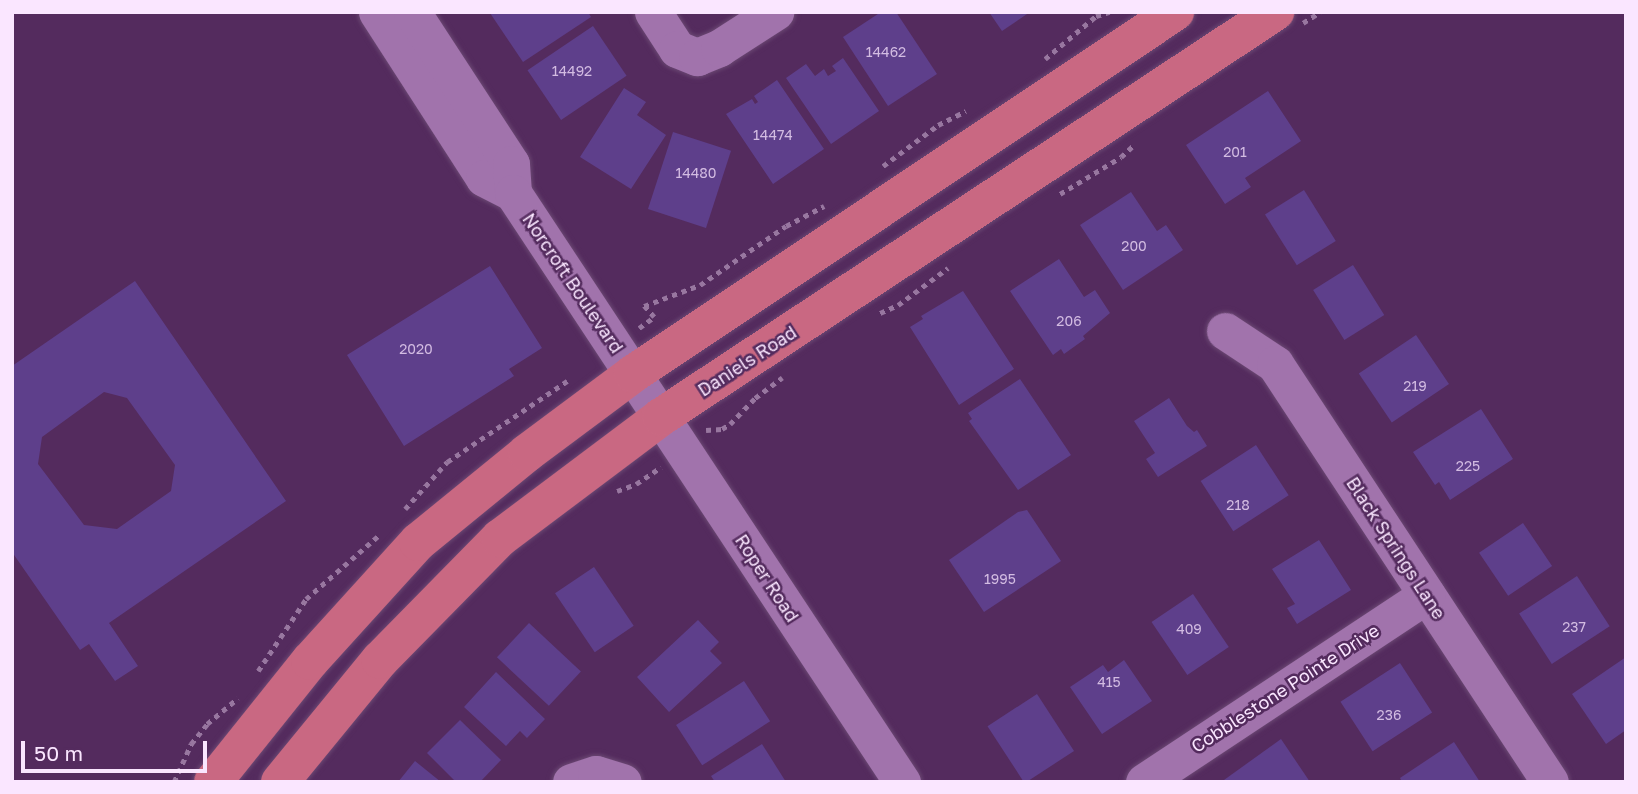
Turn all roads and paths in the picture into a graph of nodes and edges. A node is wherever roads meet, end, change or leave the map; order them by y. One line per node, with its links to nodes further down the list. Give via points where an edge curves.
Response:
1 (377, 12): 9 (street, Norcroft Boulevard, via 484,178)
2 (412, 12): 9 (street, Norcroft Boulevard, via 511,164)
3 (653, 12): 4 (street, via 677,49 697,57)
4 (775, 12)
5 (1175, 12): 14 (main road)
6 (1320, 12): 7 (path)
7 (1288, 19): 16 (main road, Daniels Road)
8 (1136, 143): 10 (path)
9 (513, 193): 14 (street, Norcroft Boulevard)
10 (1049, 200)
11 (956, 261): 12 (path, via 898,305)
12 (877, 314)
13 (1225, 331): 19 (street, Black Springs Lane, via 1275,364)
14 (633, 373): 16 (street, Roper Road); 21 (main road, via 418,542 310,661)
15 (789, 373): 17 (path, via 755,397 730,424 709,428)
16 (661, 417): 17 (street, Roper Road); 22 (main road, Daniels Road, via 500,538 380,660)
17 (682, 449): 18 (path, via 636,484); 25 (street, Roper Road)
18 (613, 492)
19 (1427, 595): 20 (street, Cobblestone Pointe Drive); 26 (street, Black Springs Lane)
20 (1145, 781)
21 (213, 782)
22 (280, 782)
23 (570, 782): 24 (street, via 596,774)
24 (623, 782)
25 (902, 782)
26 (1550, 782)

